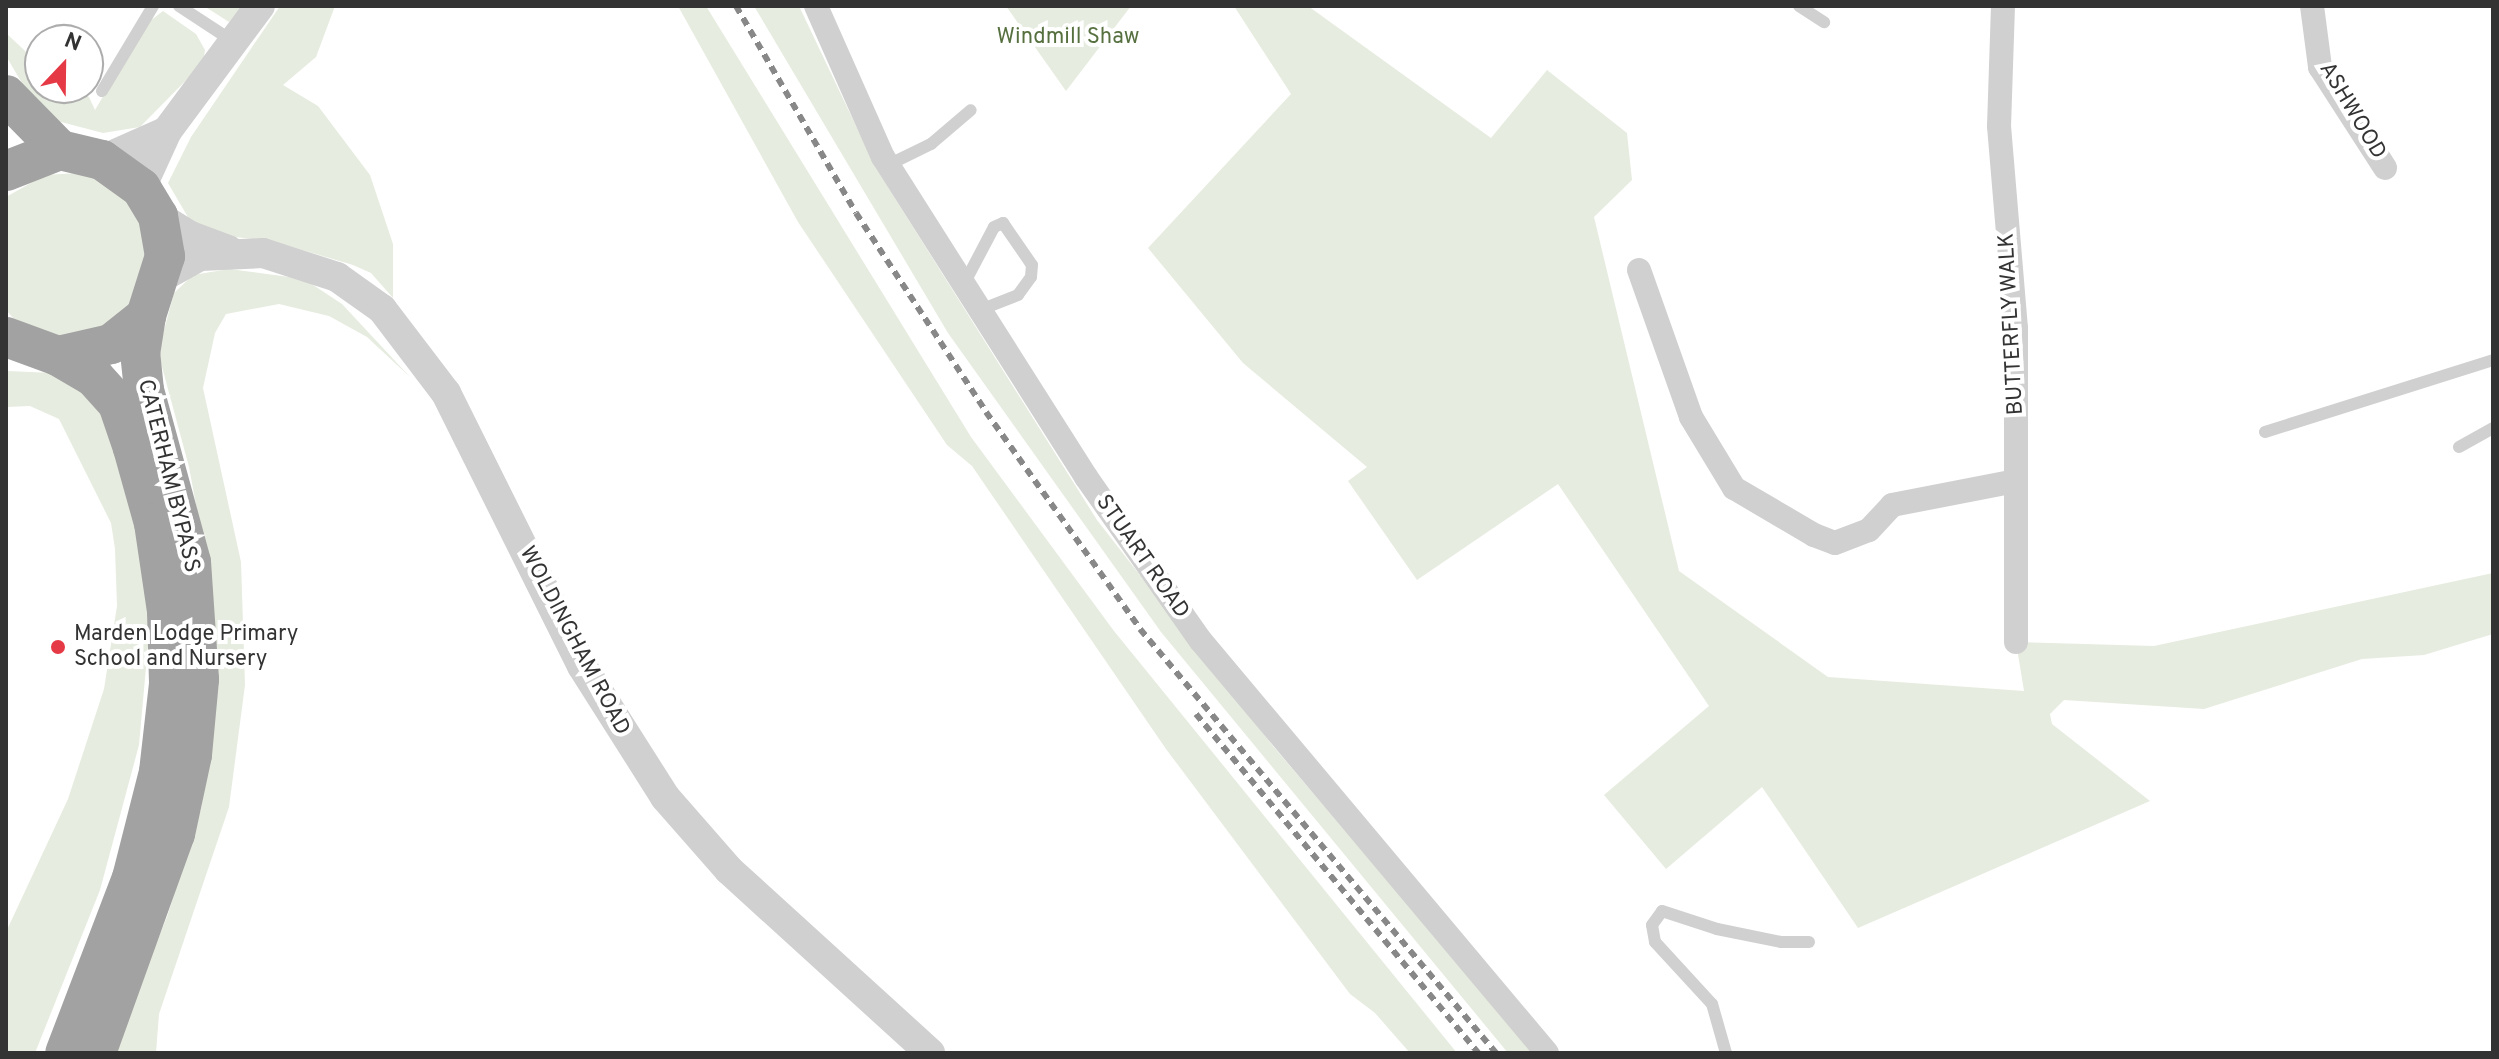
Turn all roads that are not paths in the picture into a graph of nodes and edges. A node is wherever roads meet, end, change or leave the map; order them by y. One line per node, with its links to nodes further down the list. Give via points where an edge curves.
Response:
1 (153, 6): 10 (lane)
2 (179, 6): 9 (lane)
3 (260, 6): 9 (street)
4 (816, 6): 16 (street, STUART ROAD)
5 (1799, 6): 8 (lane)
6 (2003, 6): 32 (street, BUTTERFLY WALK, via 1999,126 2016,328)
7 (2312, 6): 17 (street, ASHWOOD, via 2320,67)
8 (1824, 22)
9 (234, 42): 13 (street)
10 (104, 88)
11 (6, 95): 14 (highway)
12 (971, 110): 16 (lane, via 931,144)
13 (167, 131): 15 (street); 19 (street)
14 (60, 150): 15 (highway); 18 (highway)
15 (102, 160): 19 (highway)
16 (888, 165): 23 (street, STUART ROAD)
17 (2385, 168)
18 (6, 171)
19 (149, 202): 20 (street, WOLDINGHAM ROAD, via 188,235); 22 (highway, via 165,256)
20 (230, 251): 22 (street, WOLDINGHAM ROAD, via 200,256); 37 (street, WOLDINGHAM ROAD, via 299,260 337,277 382,309 446,393 582,666 665,797 729,870)
21 (1639, 270): 32 (street, via 1691,417 1734,488 1814,535 1835,543 1869,530 1892,505)
22 (162, 277): 25 (highway, CATERHAM BYPASS)
23 (964, 284): 24 (street, STUART ROAD); 24 (lane, via 994,227 1003,223 1032,265 1031,277 1018,295)
24 (980, 310): 38 (street, STUART ROAD, via 1086,477 1201,641)
25 (146, 316): 27 (highway, via 111,344); 36 (highway, CATERHAM BYPASS, via 140,354 144,390 191,562 199,679 192,755 175,834)
26 (6, 337): 27 (highway, CATERHAM BYPASS)
27 (58, 356): 35 (highway, CATERHAM BYPASS, via 94,377 118,404 133,448 154,523 167,611 169,684 159,772 136,864)
28 (2493, 360): 30 (lane)
29 (2493, 428): 31 (lane)
30 (2265, 432)
31 (2459, 447)
32 (2016, 481): 33 (street, BUTTERFLY WALK)
33 (2016, 642)
34 (1809, 942): 39 (lane, via 1717,929 1662,911 1652,925 1655,942 1712,1004)
35 (65, 1053)
36 (96, 1053)
37 (930, 1053)
38 (1547, 1053)
39 (1726, 1053)

